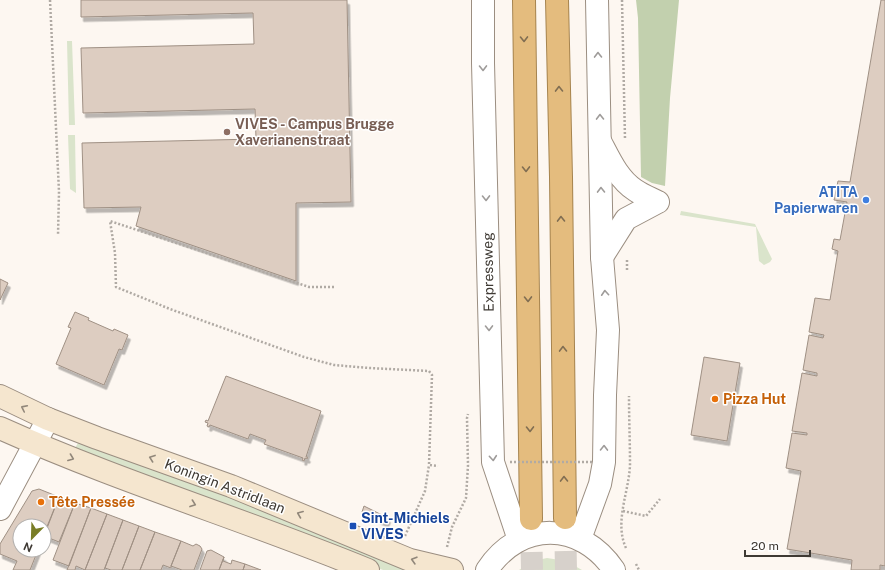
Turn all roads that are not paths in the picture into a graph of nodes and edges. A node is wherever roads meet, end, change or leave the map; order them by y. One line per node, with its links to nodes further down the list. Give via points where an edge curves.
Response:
1 (483, 0): 15 (street, Expressweg, one-way to 15, via 493,462)
2 (524, 0): 13 (highway, one-way to 13)
3 (557, 0): 12 (highway, one-way to 3)
4 (597, 0): 5 (street, one-way to 4)
5 (600, 141): 6 (street, one-way to 5); 6 (street, via 626,183 658,202 626,220)
6 (602, 257): 14 (street, one-way to 6, via 600,484 604,462 608,330)
7 (0, 396): 8 (main road, Koningin Astridlaan, one-way to 7)
8 (48, 419): 10 (street); 17 (main road, Koningin Astridlaan, one-way to 8, via 410,560 231,486)
9 (0, 428): 10 (main road, Koningin Astridlaan)
10 (35, 444): 11 (street); 16 (main road, Koningin Astridlaan, one-way to 16)
11 (0, 509)
12 (565, 518)
13 (531, 519)
14 (580, 539): 15 (street, via 555,533 533,535); 19 (street, via 600,552)
15 (519, 540): 18 (street, via 501,553)
16 (368, 570)
17 (452, 570)
18 (488, 570)
19 (614, 570)

